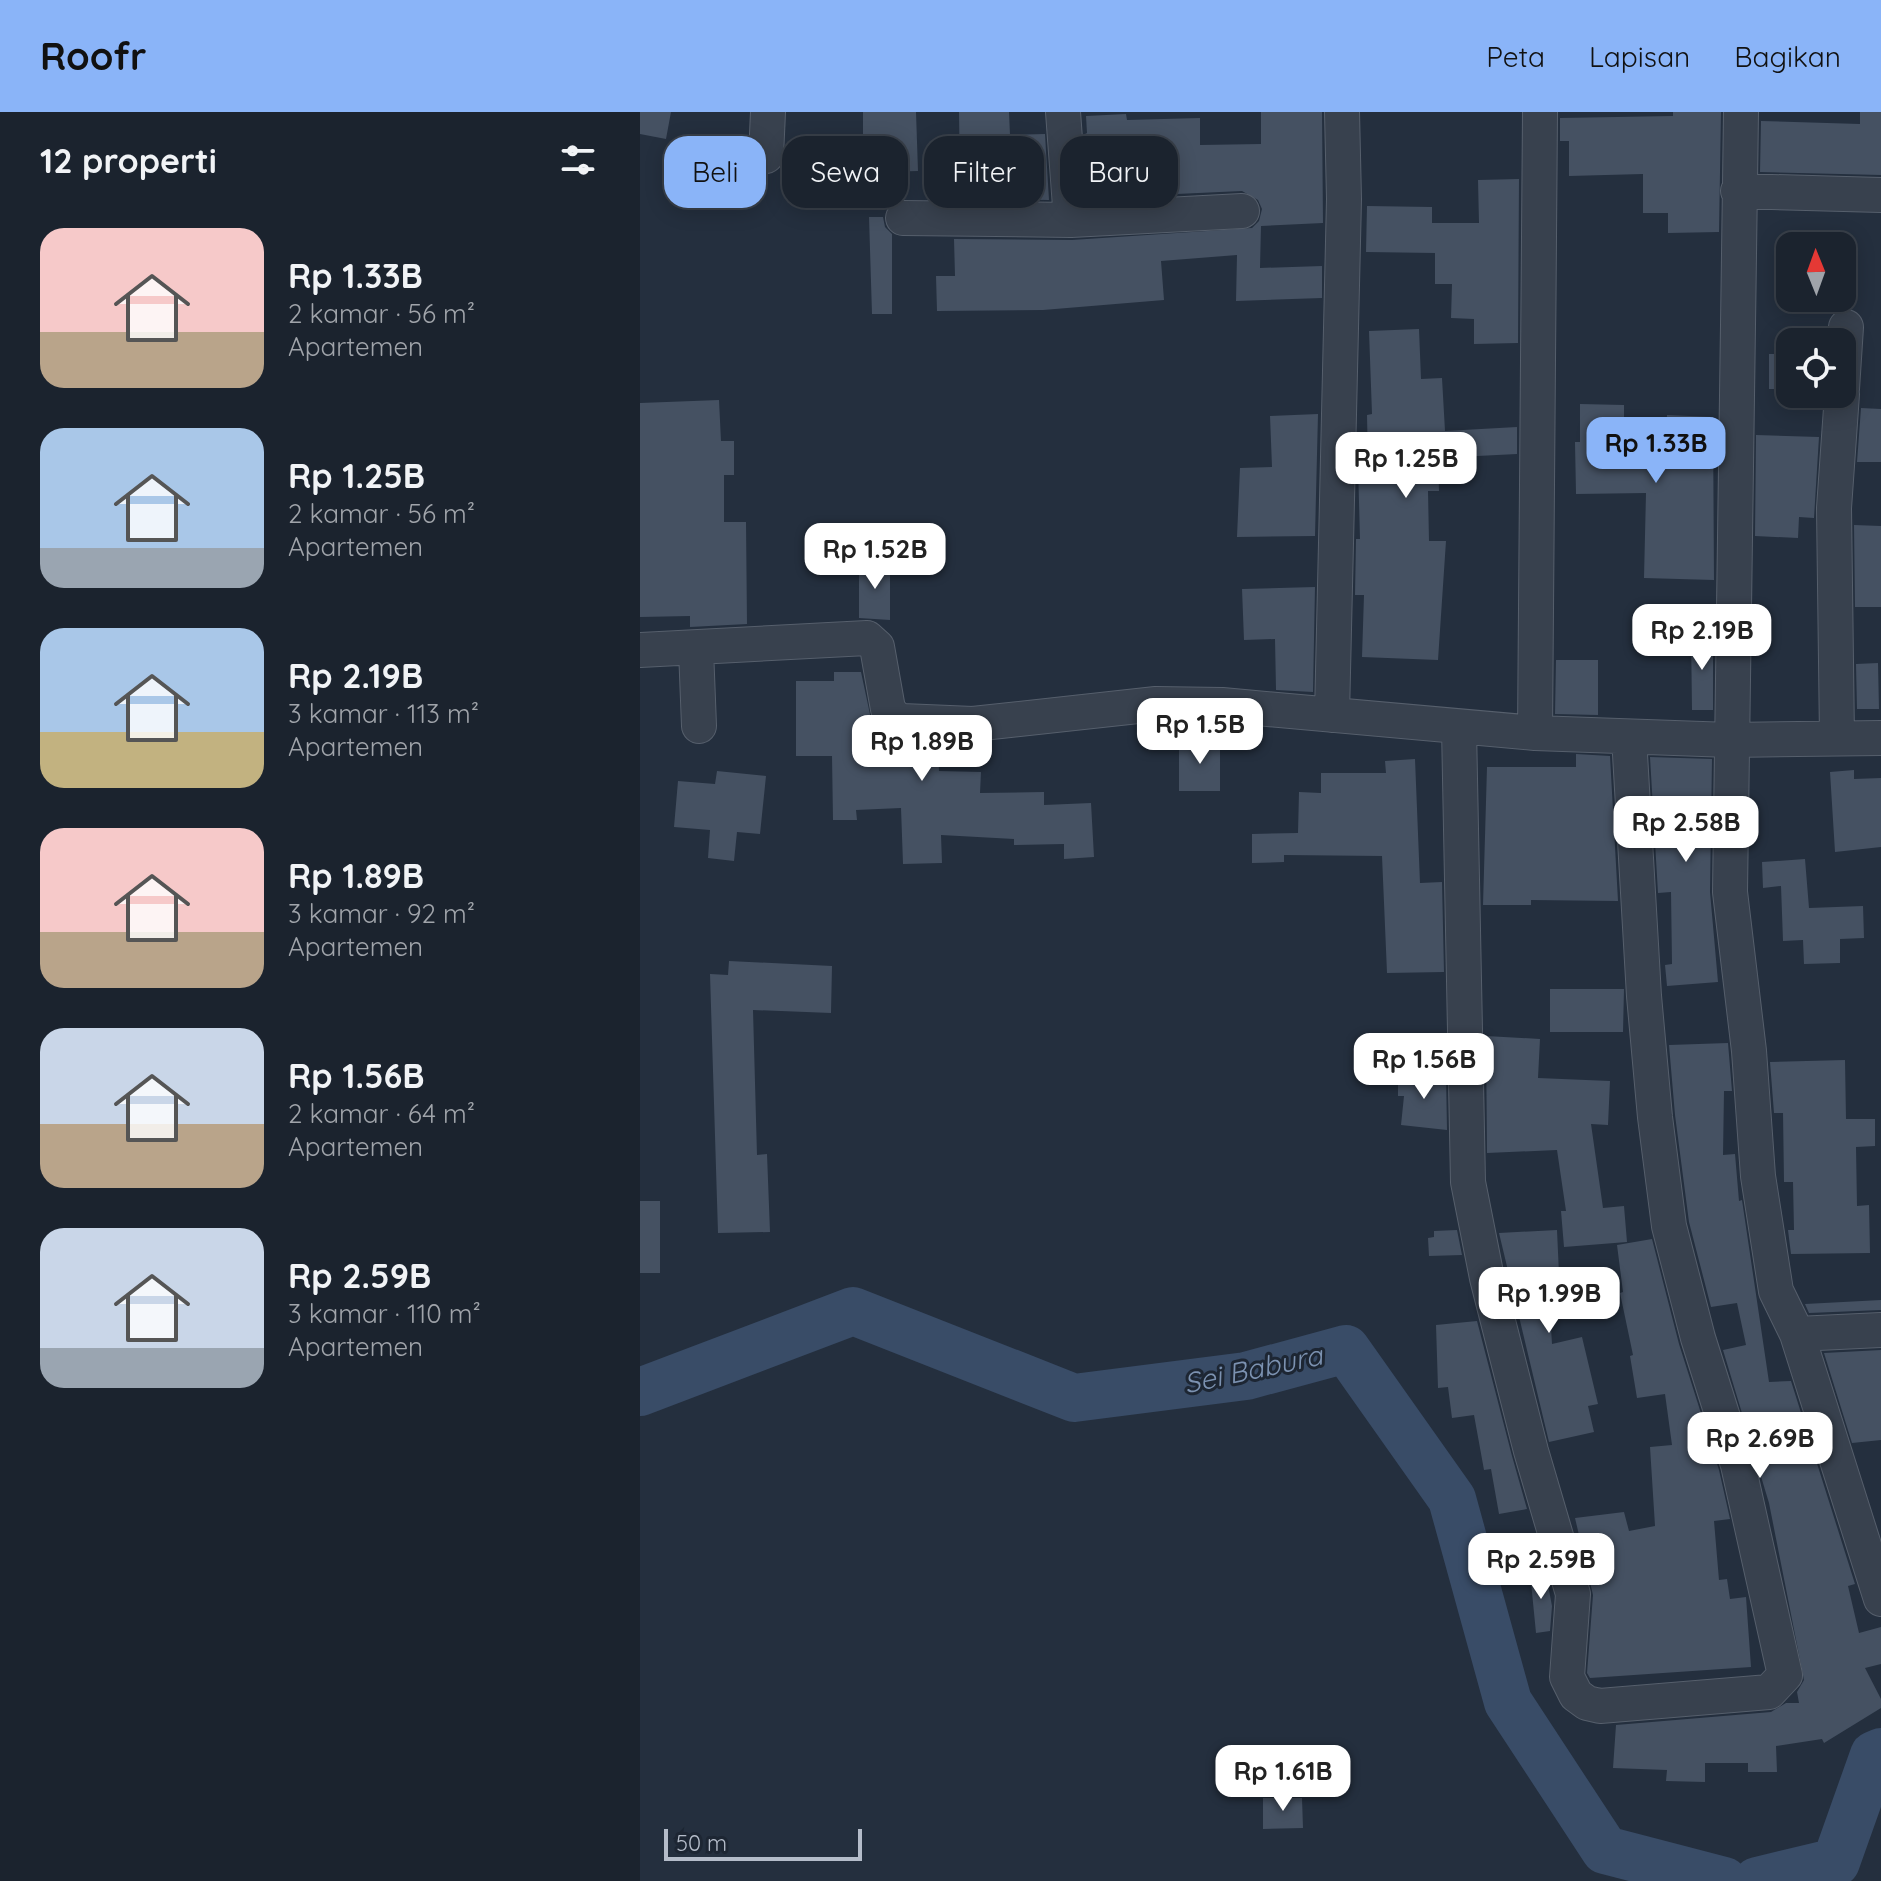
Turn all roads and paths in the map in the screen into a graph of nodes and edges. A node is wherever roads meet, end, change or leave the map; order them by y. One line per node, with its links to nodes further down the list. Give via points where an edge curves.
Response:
1 (768, 112): 6 (street)
2 (1063, 112): 11 (street)
3 (1342, 112): 15 (street)
4 (1540, 112): 18 (street)
5 (1741, 112): 7 (street)
6 (766, 156)
7 (1738, 191): 8 (street); 22 (street)
8 (1881, 195)
9 (1242, 211): 11 (street)
10 (903, 218): 11 (street)
11 (1071, 220)
12 (1841, 408): 20 (street, via 1834,508)
13 (696, 649): 14 (street); 15 (street, via 867,638 877,647 888,709 902,721 973,724 1156,704); 16 (street)
14 (640, 650)
15 (1332, 715): 17 (street)
16 (699, 726)
17 (1459, 728): 18 (street); 19 (street, via 1468,1182 1531,1451 1573,1594 1567,1677 1576,1695 1600,1706 1769,1692 1785,1675 1738,1465 1669,1226 1644,996)
18 (1535, 733): 19 (street)
19 (1629, 737): 22 (street)
20 (1837, 738): 21 (street); 22 (street)
21 (1881, 738)
22 (1730, 740): 24 (street, via 1730,892 1758,1176 1776,1291)
23 (1881, 1330): 24 (street)
24 (1797, 1334): 25 (street)
25 (1881, 1599)

